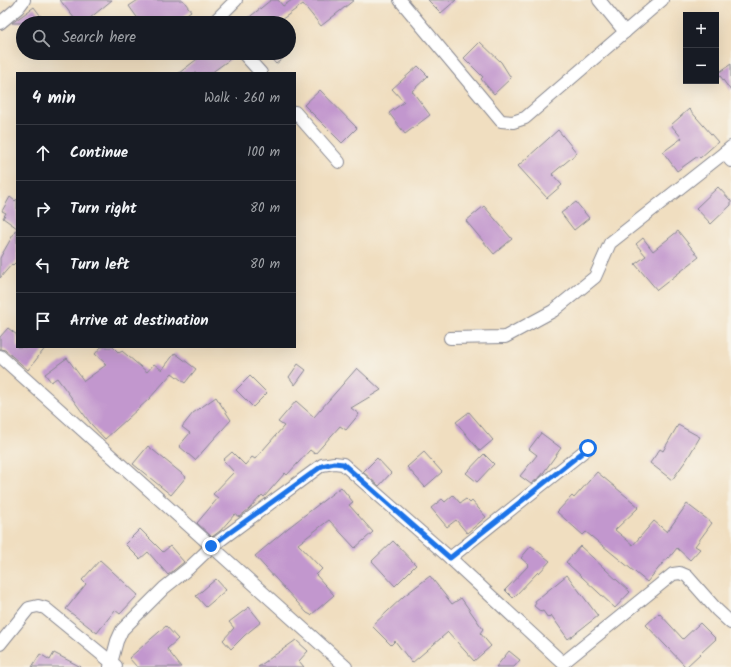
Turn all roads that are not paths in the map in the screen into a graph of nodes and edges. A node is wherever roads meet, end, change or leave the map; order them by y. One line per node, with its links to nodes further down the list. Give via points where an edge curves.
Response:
1 (24, 0): 7 (street)
2 (236, 0): 6 (street)
3 (400, 0): 8 (street, via 501,121 513,122 525,118)
4 (599, 0): 8 (street)
5 (662, 0): 8 (street)
6 (220, 16)
7 (0, 23)
8 (625, 32)
9 (249, 60): 10 (street)
10 (260, 72)
11 (296, 113): 13 (street)
12 (729, 153): 14 (street, via 610,243 595,277 553,311 506,337)
13 (339, 162)
14 (450, 338)
15 (0, 356): 17 (street)
16 (588, 448): 18 (street)
17 (211, 546): 18 (street, via 322,466 334,463 343,464); 21 (street, via 122,630 117,641); 23 (street)
18 (450, 558): 22 (street)
19 (731, 622): 22 (street, via 687,576 673,574)
20 (0, 644): 21 (street, via 29,608 38,606 45,608)
21 (113, 665)
22 (566, 665)
23 (346, 667)

